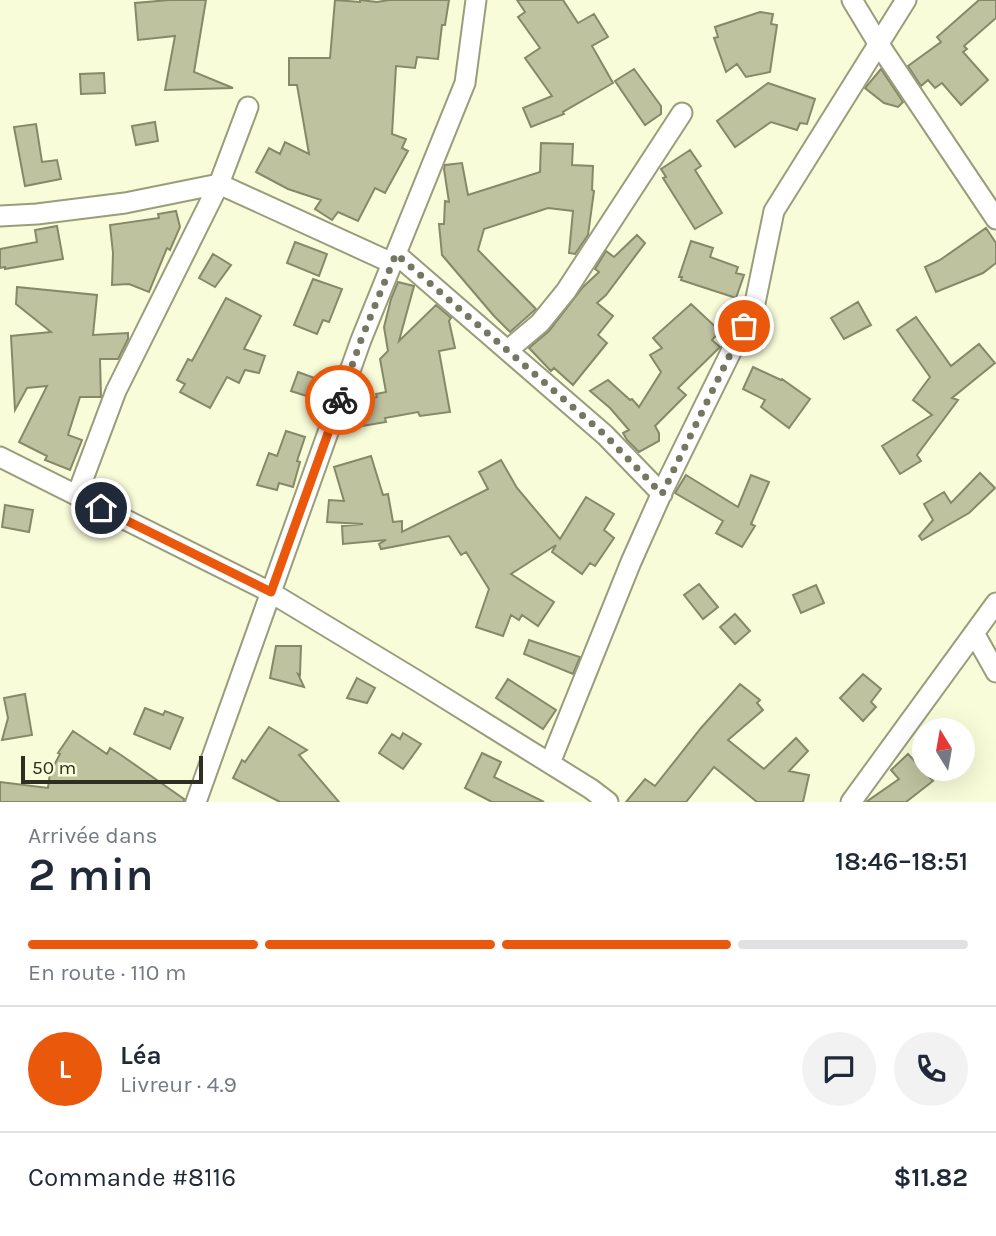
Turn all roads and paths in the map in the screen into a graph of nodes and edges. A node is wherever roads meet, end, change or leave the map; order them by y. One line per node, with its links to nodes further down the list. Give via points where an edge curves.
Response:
1 (476, 0): 10 (street, via 465,83)
2 (852, 0): 4 (street)
3 (906, 0): 4 (street)
4 (878, 44): 9 (street); 13 (street, via 774,211 755,303)
5 (248, 107): 7 (street)
6 (682, 113): 11 (street, via 566,290 540,324)
7 (219, 184): 8 (street, via 125,203); 10 (street); 14 (street, via 116,391)
8 (0, 216)
9 (996, 219)
10 (394, 258): 11 (street); 15 (street)
11 (508, 350): 13 (street, via 605,435)
12 (0, 457): 14 (street)
13 (662, 494): 19 (street)
14 (77, 495): 15 (street)
15 (271, 592): 19 (street); 20 (street)
16 (996, 603): 17 (street)
17 (974, 633): 18 (street); 22 (street)
18 (996, 672)
19 (550, 763): 21 (street)
20 (196, 802)
21 (608, 802)
22 (851, 802)

